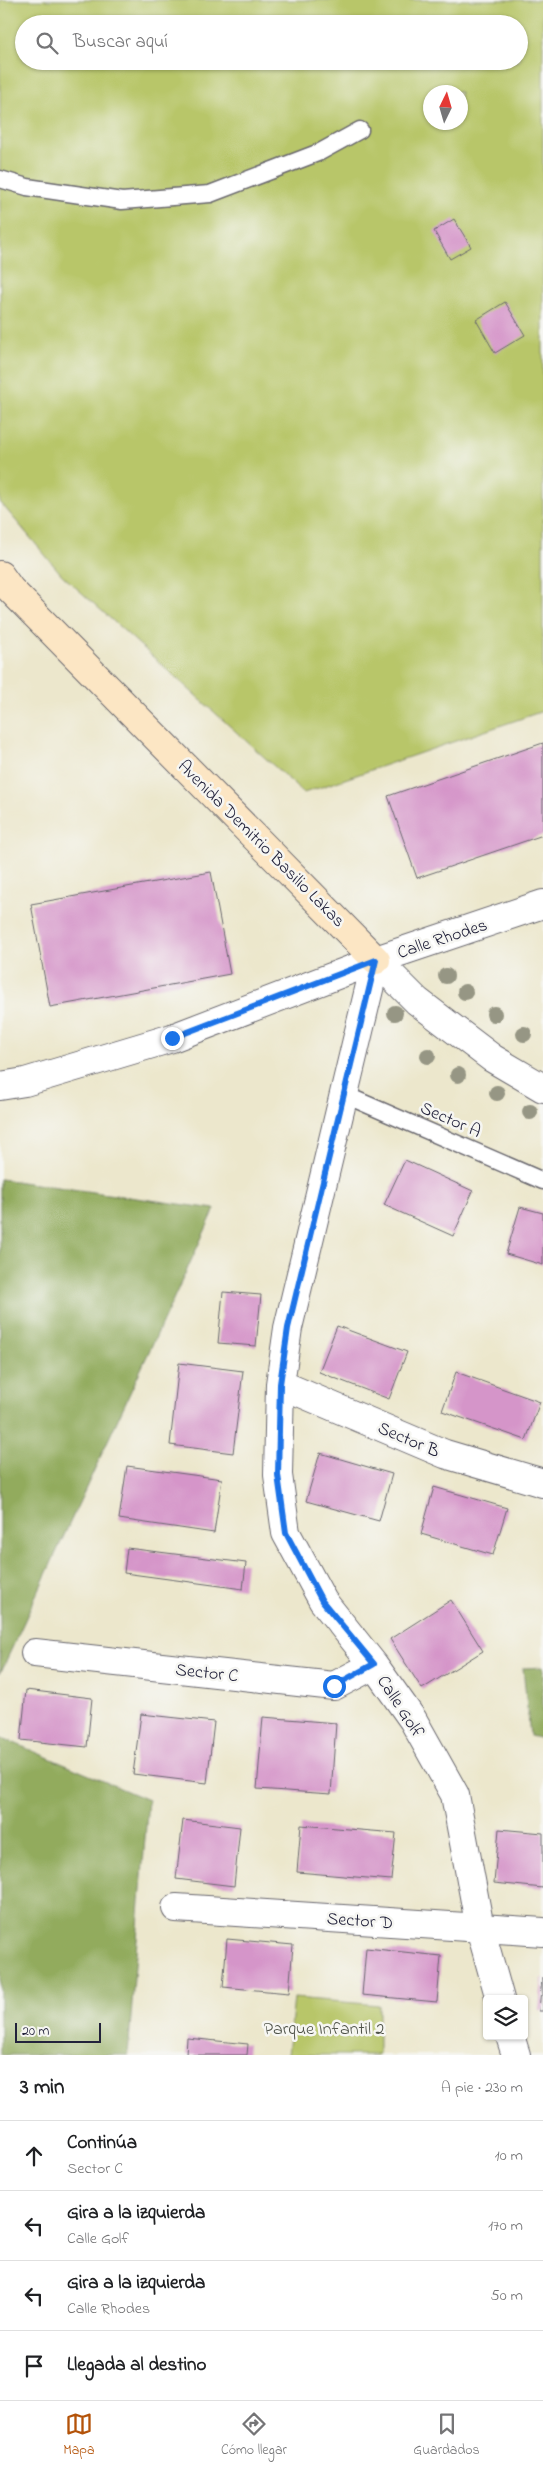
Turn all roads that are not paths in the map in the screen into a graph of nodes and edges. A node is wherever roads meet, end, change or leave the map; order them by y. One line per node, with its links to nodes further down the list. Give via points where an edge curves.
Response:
1 (360, 130): 2 (lane, via 320,152 210,194 122,202)
2 (0, 180)
3 (3, 586): 5 (street, Avenida Demitrio Basilio Lakas)
4 (543, 904): 5 (street, Calle Rhodes)
5 (376, 960): 6 (street, Calle Rhodes, via 172,1038 25,1082); 7 (street, Avenida Demitrio Basilio Lakas, via 417,1001 492,1058); 8 (street, Calle Golf)
6 (0, 1086)
7 (543, 1088)
8 (344, 1094): 9 (lane, Sector A); 10 (street, Calle Golf, via 288,1328)
9 (543, 1181)
10 (280, 1384): 11 (street, Sector B, via 445,1454); 13 (street, Calle Golf, via 278,1475 286,1533 322,1601)
11 (543, 1483)
12 (35, 1653): 13 (street, Sector C, via 334,1686)
13 (374, 1664): 15 (street, Calle Golf, via 413,1720 455,1795)
14 (176, 1908): 15 (street, Sector D)
15 (480, 1928): 16 (street, Sector D); 17 (street, Calle Golf)
16 (543, 1932)
17 (499, 1995)
18 (511, 2040): 19 (street)
19 (516, 2055)

